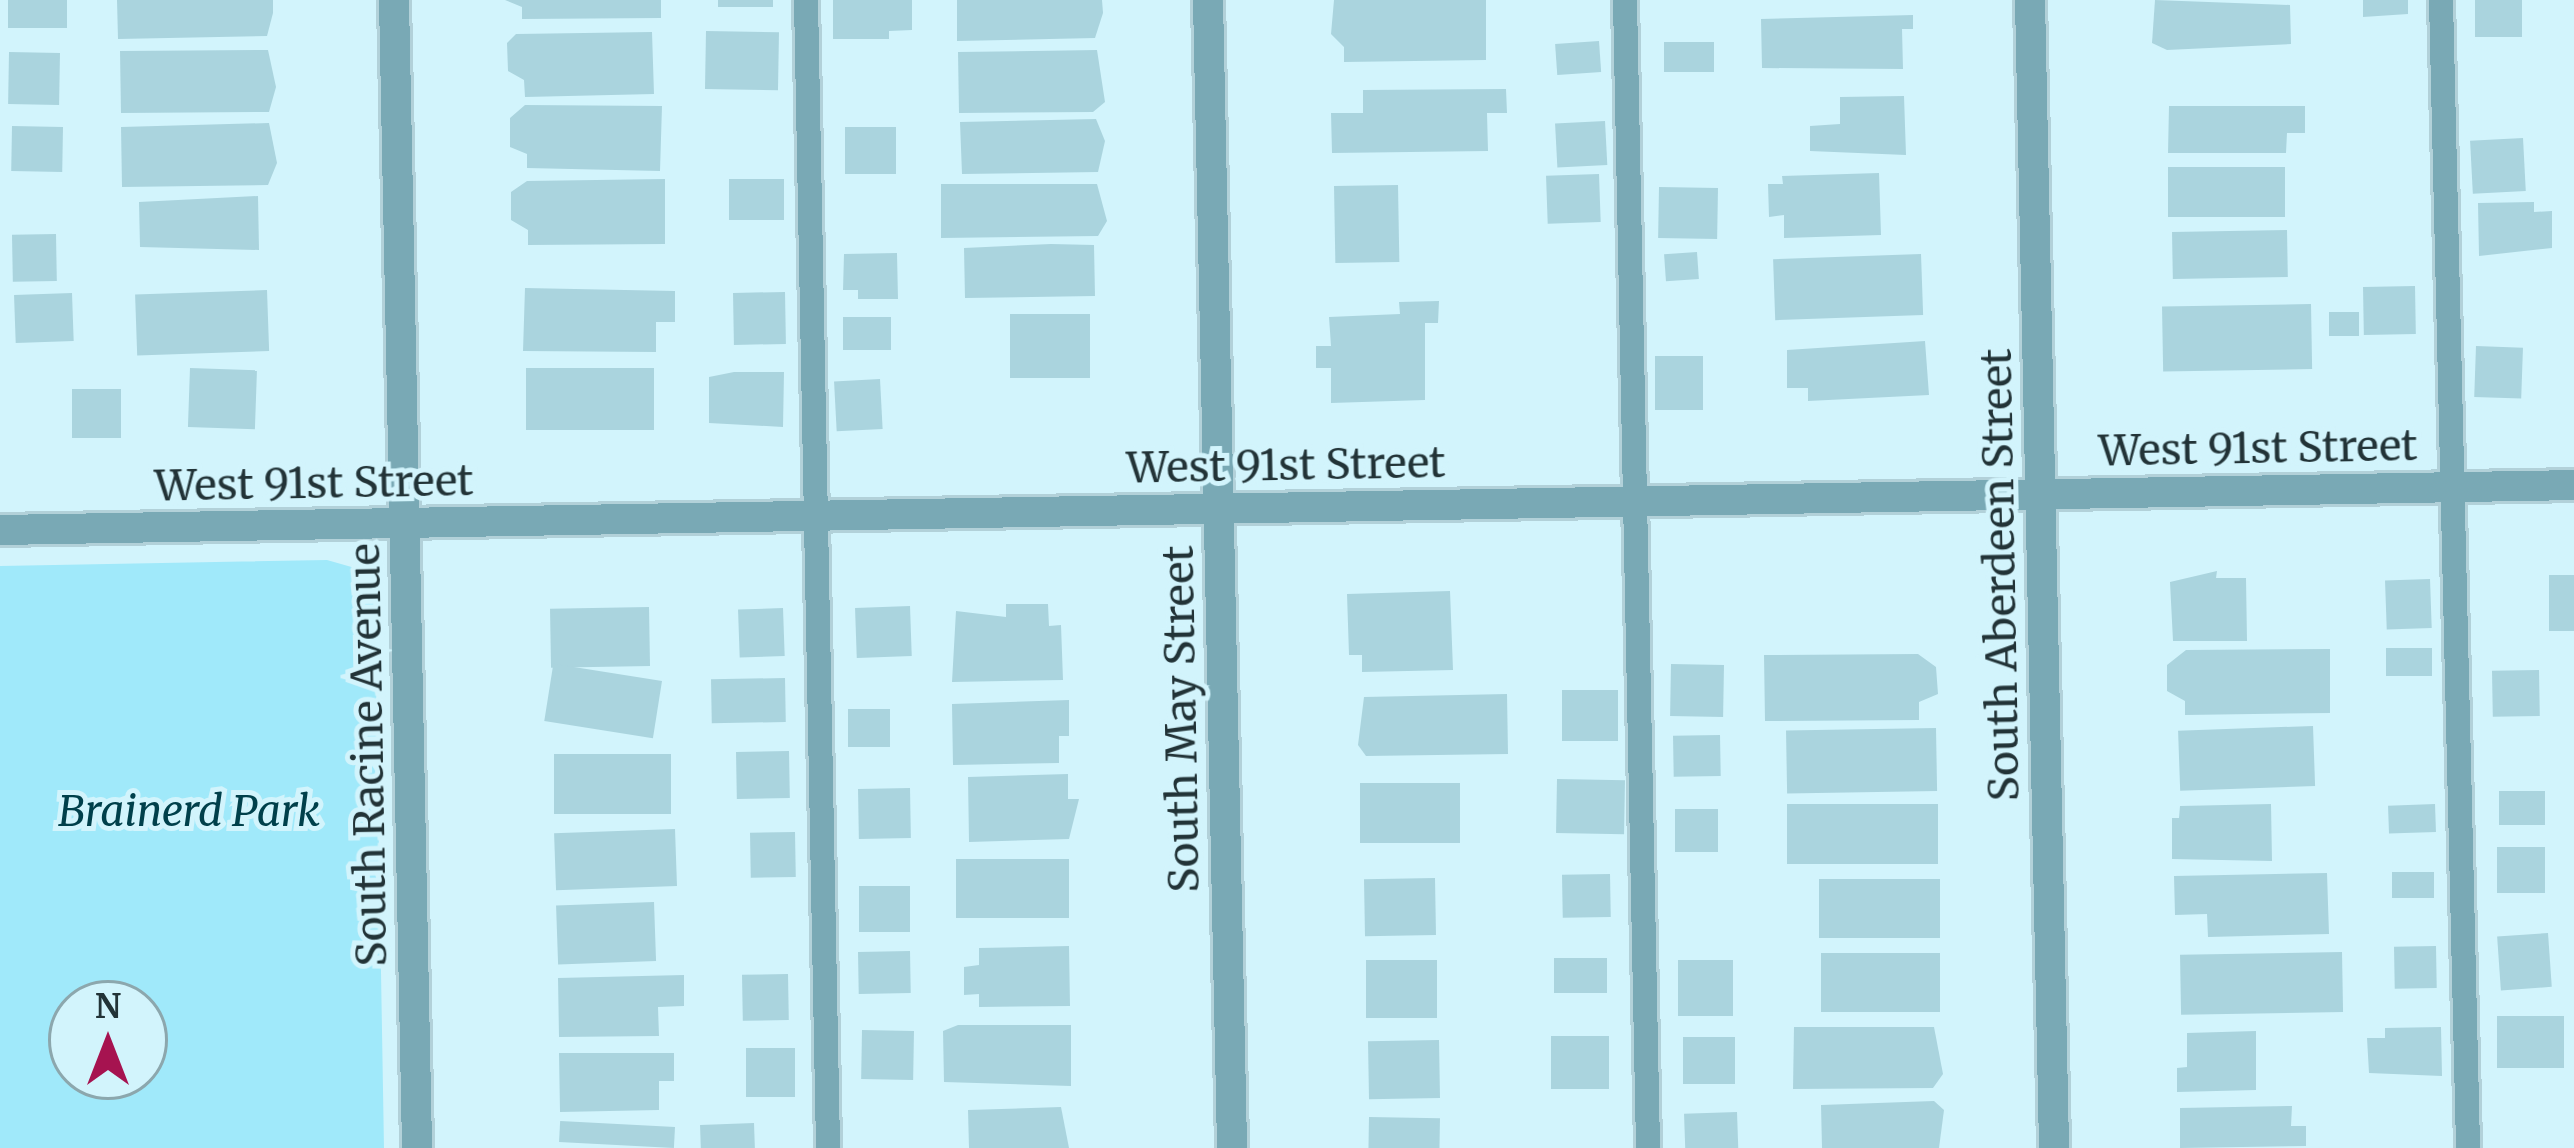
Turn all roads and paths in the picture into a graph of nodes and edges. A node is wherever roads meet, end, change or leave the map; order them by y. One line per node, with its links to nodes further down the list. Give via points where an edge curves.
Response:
1 (394, 0): 13 (street, South Racine Avenue)
2 (806, 0): 12 (lane)
3 (1208, 0): 11 (street, South May Street)
4 (1625, 0): 10 (lane)
5 (2030, 0): 9 (street, South Aberdeen Street)
6 (2441, 0): 8 (lane)
7 (2574, 485): 8 (street, West 91st Street)
8 (2453, 487): 9 (street, West 91st Street); 20 (lane)
9 (2041, 494): 10 (street, West 91st Street); 19 (street, South Aberdeen Street)
10 (1635, 502): 11 (street, West 91st Street); 18 (lane)
11 (1219, 509): 12 (street, West 91st Street); 17 (street, South May Street)
12 (817, 516): 13 (street, West 91st Street); 16 (lane)
13 (405, 523): 14 (street, West 91st Street); 15 (street, South Racine Avenue)
14 (0, 530)
15 (417, 1148)
16 (828, 1148)
17 (1232, 1148)
18 (1648, 1148)
19 (2054, 1148)
20 (2468, 1148)

